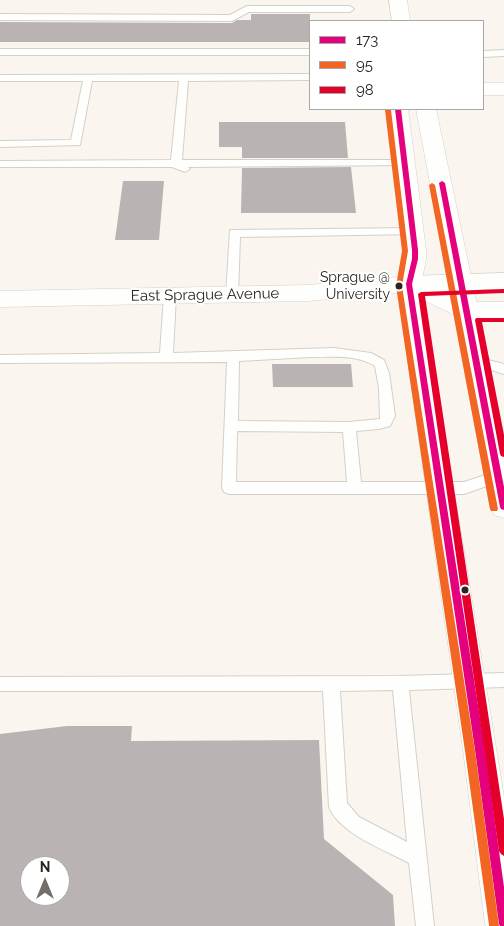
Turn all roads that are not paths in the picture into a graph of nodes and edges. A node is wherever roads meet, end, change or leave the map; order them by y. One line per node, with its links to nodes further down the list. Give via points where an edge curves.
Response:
1 (398, 0): 4 (main road)
2 (350, 9): 3 (lane, via 247,9 232,18)
3 (0, 17)
4 (401, 20)
5 (0, 52): 6 (lane)
6 (309, 52)
7 (504, 53): 8 (lane)
8 (484, 54)
9 (309, 77): 12 (lane)
10 (0, 78): 11 (lane)
11 (88, 78): 12 (lane); 17 (lane, via 76,143)
12 (184, 78): 20 (lane)
13 (484, 89): 14 (main road)
14 (504, 89)
15 (398, 110): 18 (main road)
16 (426, 110): 24 (main road)
17 (0, 144)
18 (404, 163): 20 (lane); 22 (main road)
19 (0, 164): 20 (lane)
20 (176, 165): 21 (lane)
21 (194, 174)
22 (414, 232): 25 (main road, via 416,259); 26 (lane, via 234,233)
23 (504, 281): 24 (main road, East Sprague Avenue)
24 (461, 282): 25 (main road, East Sprague Avenue); 29 (main road)
25 (409, 284): 26 (main road, East Sprague Avenue, via 308,293); 29 (main road, East Sprague Avenue); 41 (main road)
26 (232, 295): 27 (main road, East Sprague Avenue)
27 (170, 296): 28 (main road, East Sprague Avenue); 33 (lane)
28 (0, 299)
29 (466, 310): 30 (main road, East Sprague Avenue); 34 (main road)
30 (504, 310)
31 (233, 357): 33 (lane); 36 (lane); 37 (lane, via 346,353 372,356 382,366 388,416 379,424)
32 (0, 359): 33 (lane)
33 (166, 359)
34 (476, 361): 35 (lane); 38 (main road)
35 (504, 369)
36 (231, 426): 37 (lane); 40 (lane, via 229,488)
37 (349, 427): 40 (lane)
38 (498, 444): 39 (main road)
39 (501, 475): 41 (lane, via 464,488); 42 (main road)
40 (354, 487): 41 (lane)
41 (441, 487): 44 (main road)
42 (504, 507)
43 (504, 680): 44 (lane)
44 (469, 682): 46 (lane); 49 (main road)
45 (331, 683): 46 (lane); 47 (lane); 48 (lane, via 338,807 353,823)
46 (400, 683): 48 (lane)
47 (0, 684)
48 (418, 858): 50 (lane)
49 (504, 924)
50 (425, 926)

